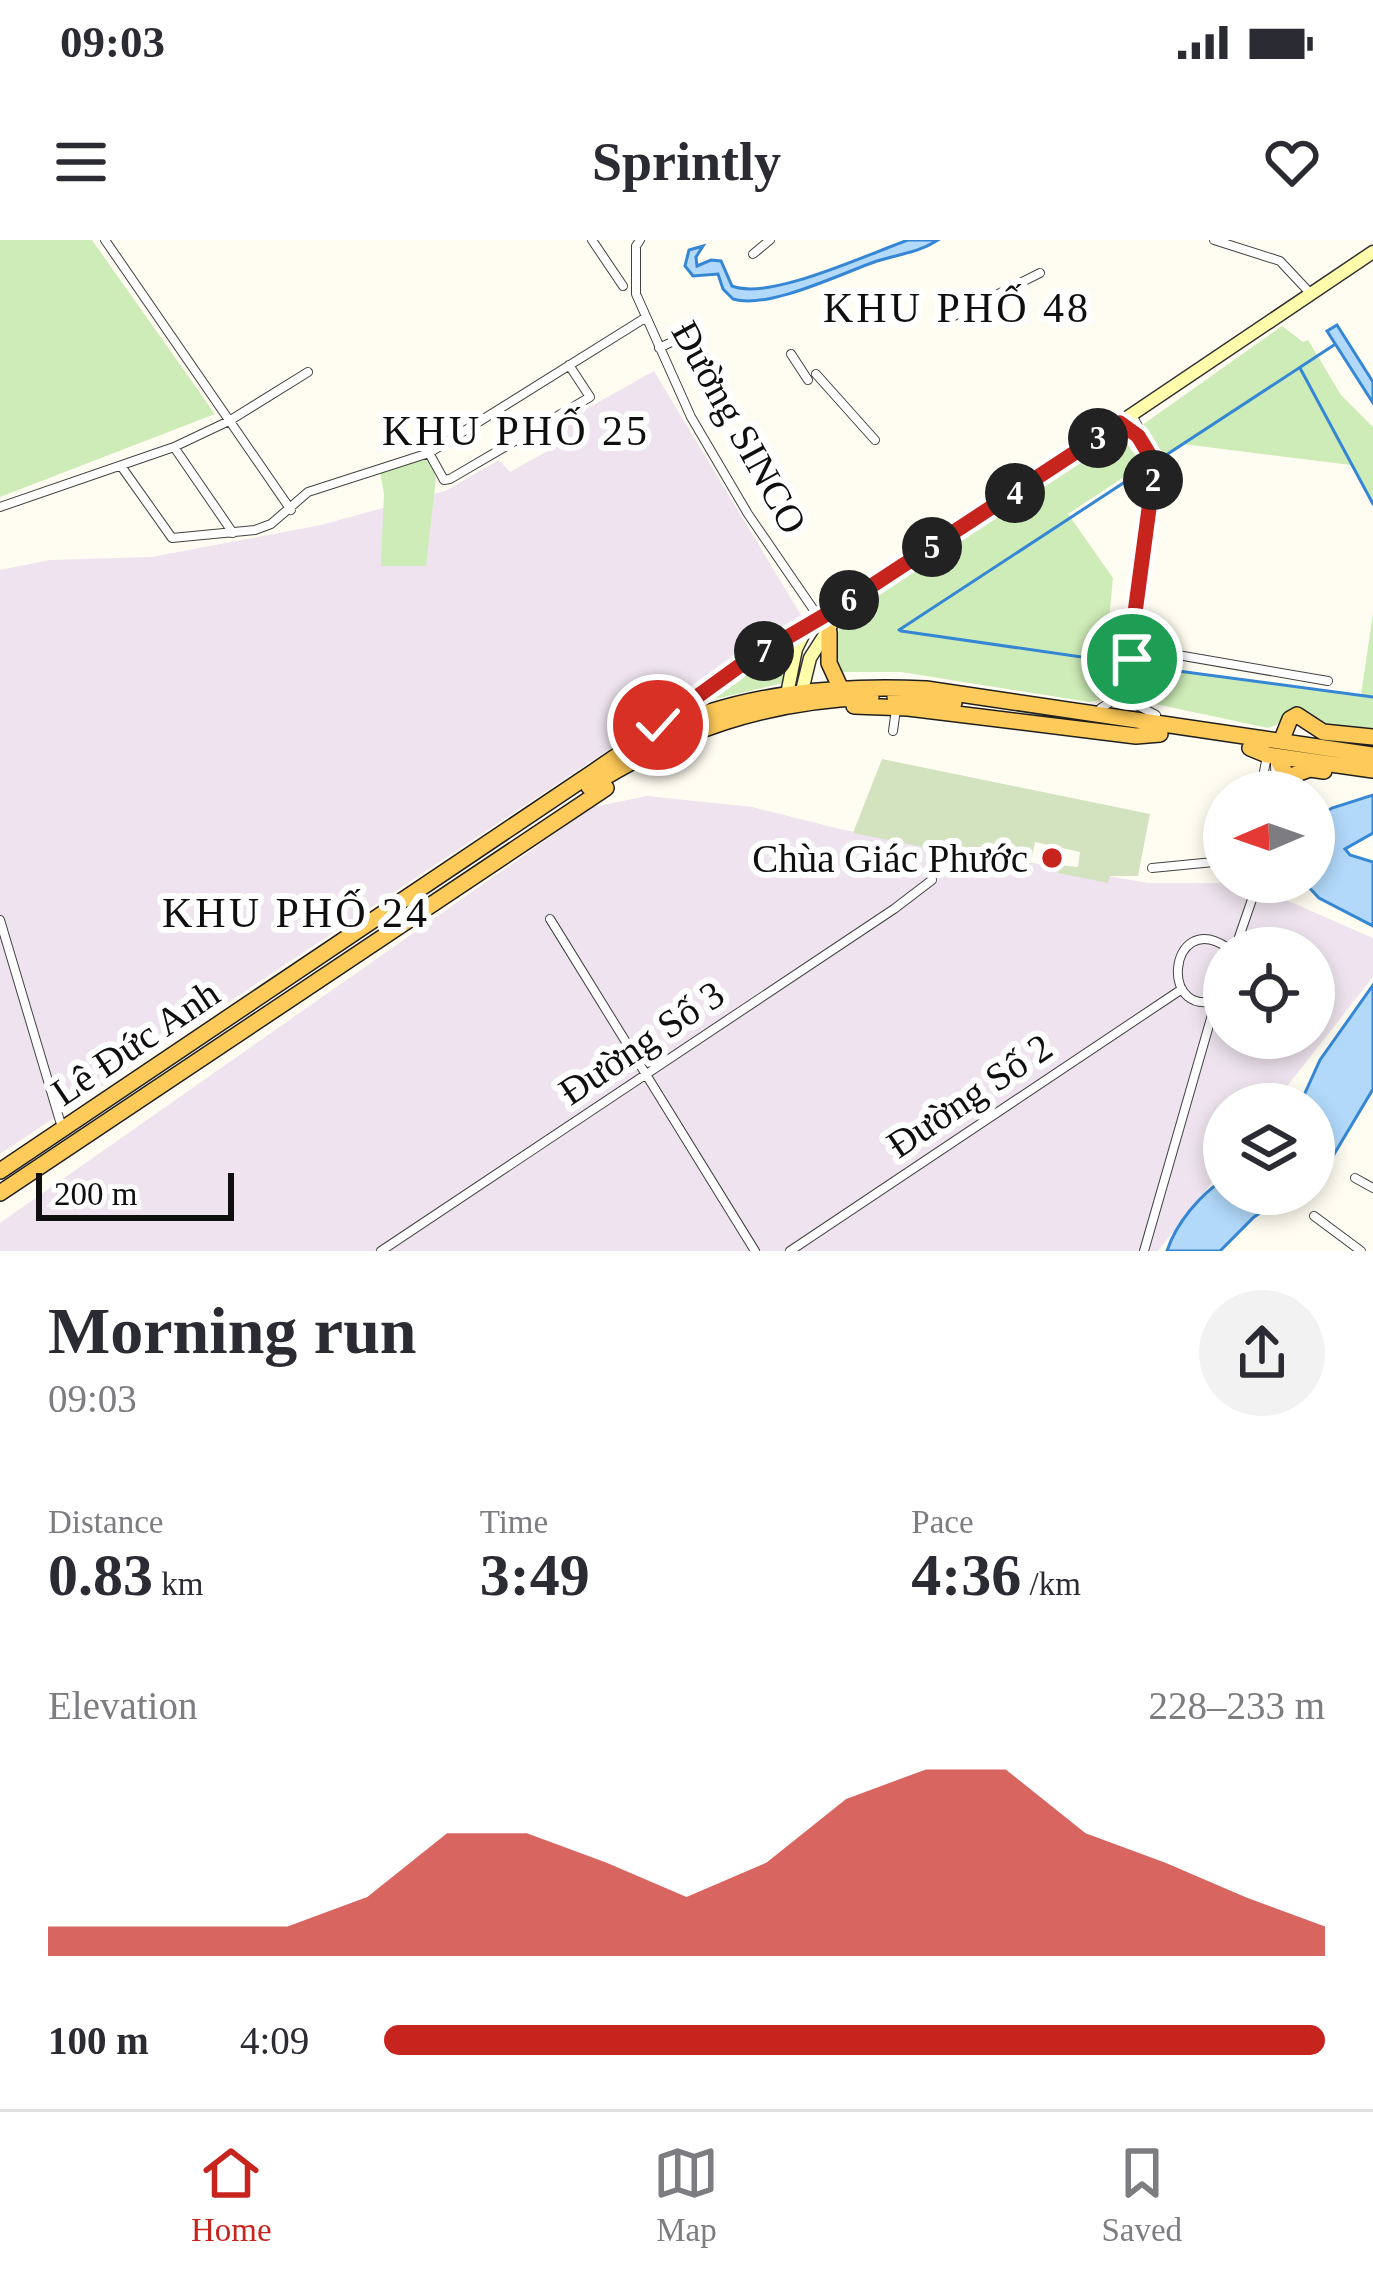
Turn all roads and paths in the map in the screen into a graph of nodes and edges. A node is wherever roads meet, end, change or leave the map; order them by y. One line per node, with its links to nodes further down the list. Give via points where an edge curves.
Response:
1 (105, 240): 20 (street)
2 (592, 240): 10 (street)
3 (640, 240): 12 (street, Đường SINCO, via 636,294)
4 (770, 240): 8 (street)
5 (1214, 240): 11 (street, via 1276,259)
6 (1228, 240): 11 (street, via 1282,258)
7 (1373, 252): 11 (main road)
8 (753, 254)
9 (1040, 273): 13 (street)
10 (623, 286)
11 (1312, 292): 19 (main road)
12 (645, 318): 15 (street, Đường SINCO); 17 (street)
13 (950, 318)
14 (693, 332): 15 (street)
15 (659, 348): 29 (street, Đường SINCO, via 703,440)
16 (791, 354): 21 (street)
17 (569, 365): 23 (street); 23 (street, via 590,397 450,479)
18 (308, 372): 20 (street)
19 (1126, 419): 28 (main road); 31 (street, via 1155,464)
20 (229, 421): 22 (street); 26 (street)
21 (875, 440)
22 (174, 447): 24 (street); 27 (street)
23 (429, 453): 26 (street, via 308,492)
24 (121, 466): 25 (street); 27 (street, via 172,538)
25 (0, 507)
26 (291, 510): 27 (street)
27 (233, 533)
28 (844, 604): 29 (main road); 30 (main road)
29 (813, 622): 30 (street, Đường SINCO); 37 (main road, via 796,650); 41 (main road)
30 (830, 632): 35 (highway); 37 (main road)
31 (1132, 635): 32 (street); 33 (street, via 1118,647)
32 (1143, 649): 33 (street); 34 (street)
33 (1128, 659): 36 (street)
34 (1328, 680)
35 (838, 683): 37 (highway, Lê Đức Anh); 39 (highway, Lê Đức Anh, via 899,679); 46 (highway, Lê Đức Anh, via 926,689)
36 (1125, 686): 39 (street); 40 (street, via 1133,703)
37 (793, 698): 38 (highway, Lê Đức Anh); 41 (highway, Lê Đức Anh, via 757,691); 43 (highway, Lê Đức Anh, via 903,698); 67 (highway, Lê Đức Anh, via 686,735 594,783); 69 (highway, Lê Đức Anh, via 625,776)
38 (896, 707): 42 (street); 43 (highway, Lê Đức Anh)
39 (1101, 708): 40 (highway, Lê Đức Anh)
40 (1156, 715): 44 (highway, Lê Đức Anh)
41 (654, 730): 61 (highway, Lê Đức Anh)
42 (893, 730)
43 (1160, 734): 47 (highway, Lê Đức Anh)
44 (1284, 734): 45 (highway, via 1297,715 1323,732); 46 (highway, Lê Đức Anh)
45 (1373, 737)
46 (1303, 749): 47 (highway, Lê Đức Anh); 48 (highway)
47 (1267, 752): 49 (street); 50 (street); 51 (highway, via 1292,778 1315,769)
48 (1373, 759)
49 (1264, 771)
50 (1271, 771)
51 (1373, 780)
52 (1203, 863): 53 (street)
53 (1152, 868)
54 (932, 880): 62 (street, Đường Số 3)
55 (550, 919): 62 (street)
56 (0, 920): 63 (street)
57 (1203, 942): 58 (street, via 1184,950 1176,968)
58 (1182, 989): 59 (street); 73 (street, Đường Số 2)
59 (1203, 1000)
60 (1203, 1055): 74 (street)
61 (150, 1066): 63 (highway, Lê Đức Anh); 65 (highway, Lê Đức Anh)
62 (646, 1075): 71 (street, Đường Số 3); 72 (street)
63 (60, 1120): 64 (highway, Lê Đức Anh)
64 (0, 1160)
65 (0, 1171)
66 (1355, 1178): 68 (street)
67 (0, 1182)
68 (1373, 1188)
69 (0, 1193)
70 (1314, 1216): 75 (street)
71 (381, 1251)
72 (754, 1251)
73 (790, 1251)
74 (1144, 1251)
75 (1361, 1251)

